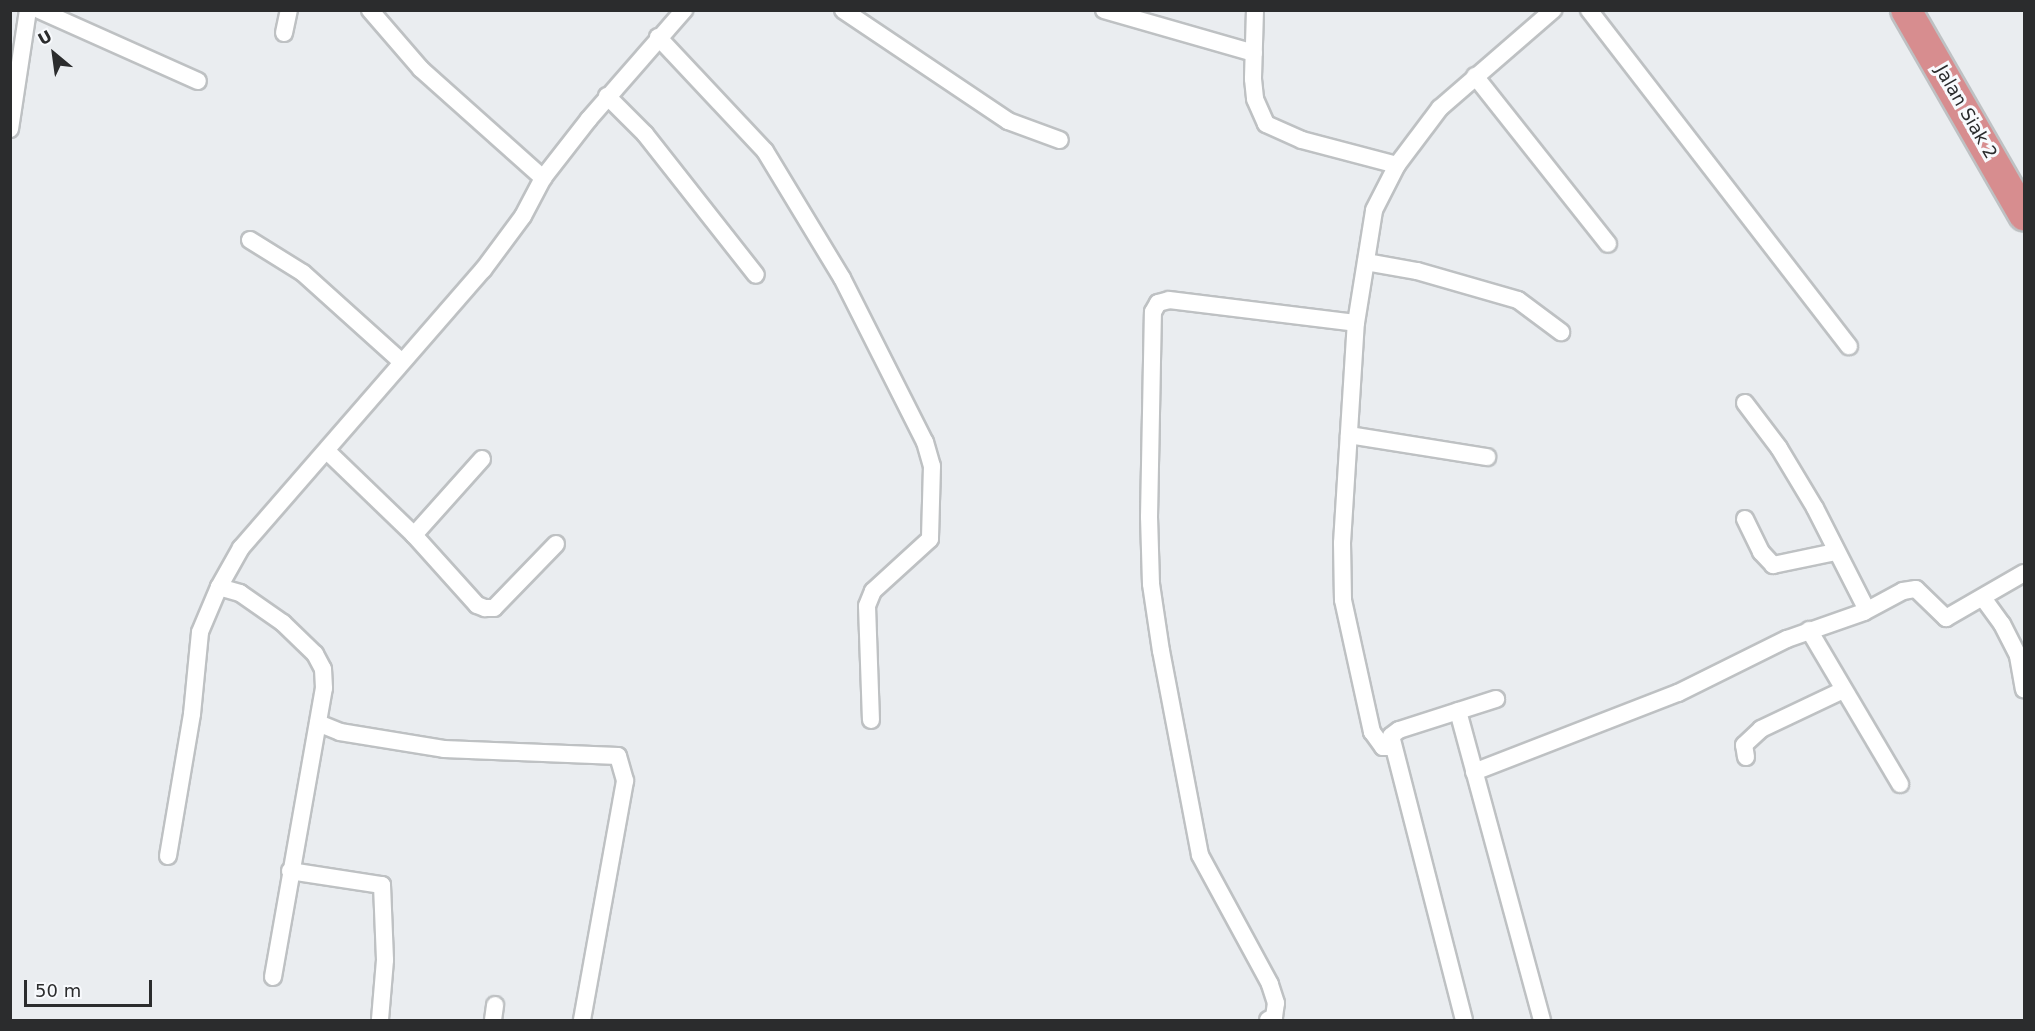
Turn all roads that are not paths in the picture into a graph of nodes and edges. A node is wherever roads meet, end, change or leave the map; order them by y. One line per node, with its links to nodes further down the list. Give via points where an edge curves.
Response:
1 (28, 10): 18 (street)
2 (39, 10): 16 (street)
3 (289, 10): 12 (street)
4 (370, 10): 21 (street, via 421,69)
5 (684, 10): 13 (street)
6 (843, 10): 19 (street, via 1008,121)
7 (1104, 10): 14 (street)
8 (1255, 10): 14 (street)
9 (1553, 10): 15 (street)
10 (1589, 10): 29 (street)
11 (1906, 10): 22 (highway, Jalan Siak 2)
12 (284, 33)
13 (658, 37): 17 (street); 49 (street, via 765,152 837,269 925,442 932,466 930,539 873,591 867,606)
14 (1254, 53): 20 (street, via 1255,99 1260,116 1273,129)
15 (1475, 76): 20 (street, via 1440,108); 24 (street)
16 (198, 81)
17 (607, 96): 21 (street); 26 (street, via 645,134)
18 (10, 129)
19 (1060, 140)
20 (1396, 165): 25 (street, via 1374,210)
21 (543, 178): 30 (street, via 523,216 483,270)
22 (2025, 215)
23 (250, 240): 30 (street, via 303,273)
24 (1608, 244)
25 (1366, 262): 27 (street); 28 (street, via 1417,271 1518,300)
26 (756, 275)
27 (1356, 323): 32 (street); 60 (street, via 1169,300 1158,303 1153,312 1151,584 1167,683 1200,855 1270,984 1276,1003 1274,1017)
28 (1561, 332)
29 (1849, 346)
30 (402, 362): 33 (street)
31 (1745, 403): 39 (street, via 1779,448)
32 (1349, 435): 34 (street); 51 (street, via 1342,600 1372,732 1383,747)
33 (327, 451): 37 (street); 41 (street, via 241,548)
34 (1487, 457)
35 (482, 459): 37 (street)
36 (1745, 519): 39 (street, via 1761,552 1773,565)
37 (414, 535): 38 (street, via 477,605 485,608 494,608)
38 (555, 544)
39 (1835, 552): 43 (street)
40 (2025, 573): 42 (street)
41 (219, 587): 50 (street, via 240,593 283,623 315,654 323,669 324,688); 55 (street, via 200,632 192,714)
42 (1983, 598): 43 (street, via 1946,618 1916,589 1903,591); 45 (street, via 2018,656)
43 (1867, 610): 44 (street)
44 (1809, 630): 46 (street); 53 (street, via 1678,693)
45 (2025, 689)
46 (1843, 690): 52 (street, via 1761,729 1744,745); 54 (street)
47 (1496, 699): 48 (street)
48 (1458, 711): 51 (street, via 1399,730 1391,736); 53 (street)
49 (872, 720)
50 (318, 723): 56 (street); 59 (street, via 340,732 444,749 618,756 625,781)
51 (1392, 747): 61 (street)
52 (1746, 757)
53 (1474, 772): 62 (street)
54 (1900, 784)
55 (168, 856)
56 (290, 871): 57 (street); 58 (street, via 382,885 386,939)
57 (273, 977)
58 (380, 1020)
59 (582, 1020)
60 (1268, 1020)
61 (1464, 1020)
62 (1542, 1020)

